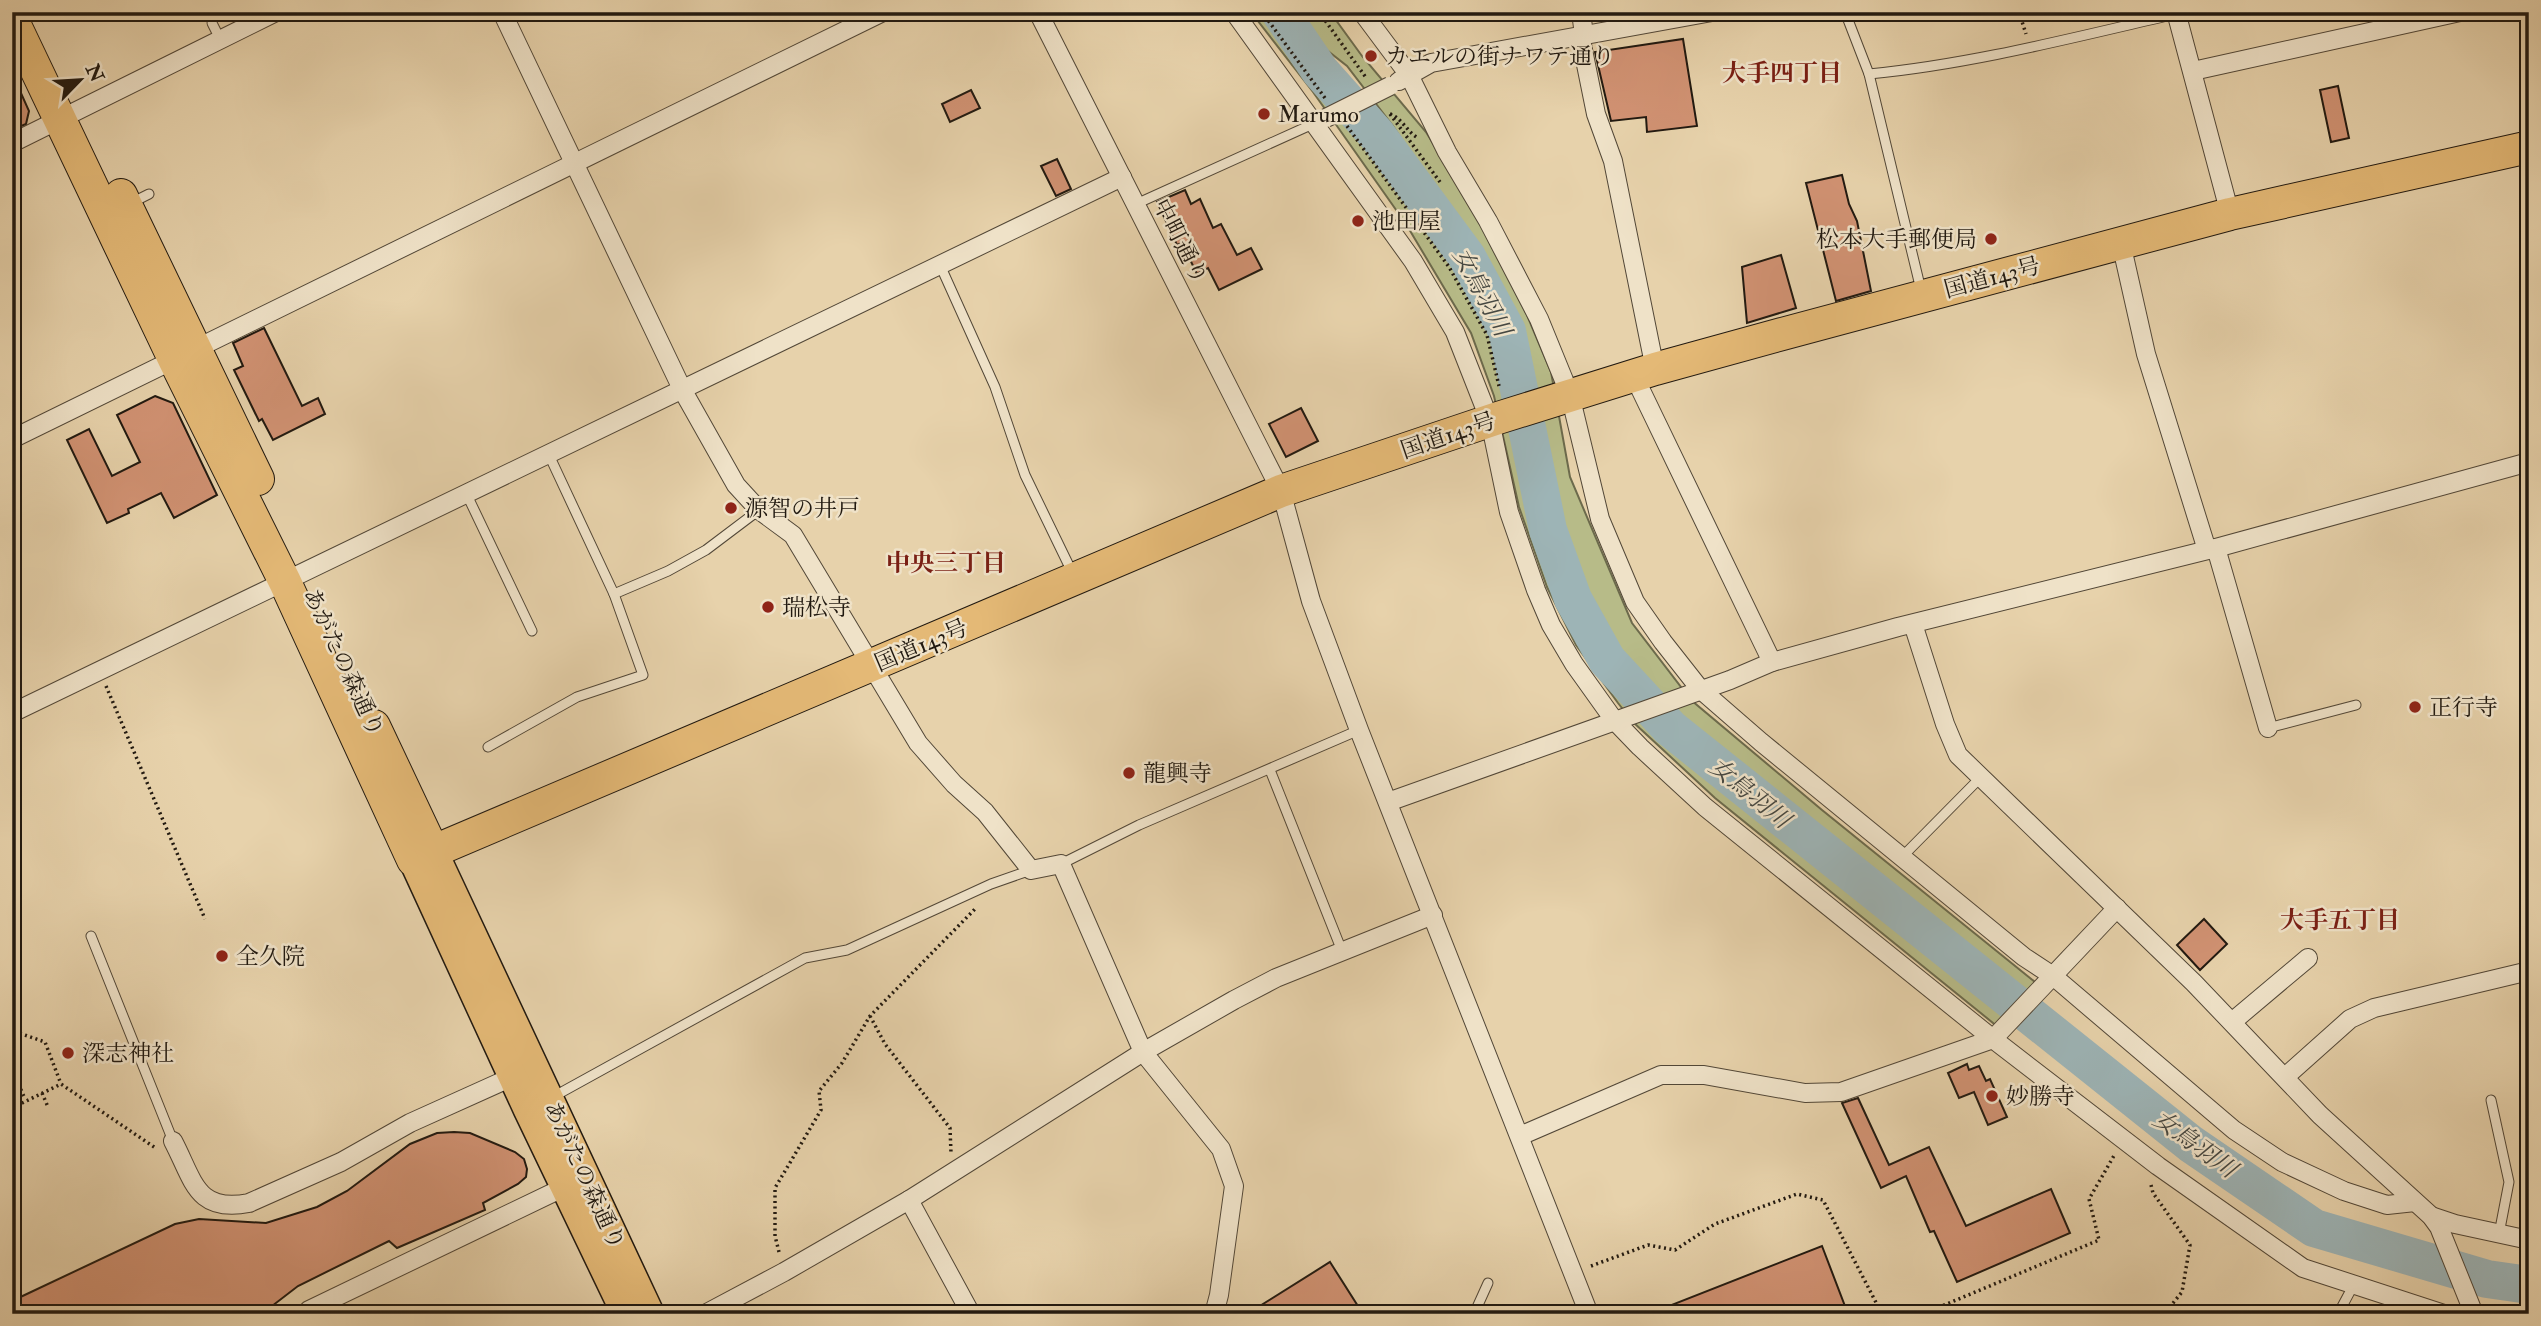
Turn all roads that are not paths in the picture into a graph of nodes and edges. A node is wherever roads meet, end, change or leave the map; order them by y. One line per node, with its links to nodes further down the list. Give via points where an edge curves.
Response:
1 (32, 12): 20 (highway, あがたの森通り)
2 (276, 12): 16 (street)
3 (502, 12): 24 (street)
4 (883, 12): 24 (street)
5 (1038, 12): 25 (street, 中町通り)
6 (1234, 12): 21 (street)
7 (1362, 12): 19 (street)
8 (1581, 12): 15 (street)
9 (1712, 12): 15 (street)
10 (1845, 12): 18 (lane)
11 (2460, 12): 17 (street)
12 (2176, 13): 17 (street); 18 (lane, via 2030,47)
13 (12, 19): 20 (highway, あがたの森通り)
14 (212, 23): 16 (lane)
15 (1582, 35): 19 (street, via 1431,63); 32 (street, via 1596,114 1613,161)
16 (211, 46): 20 (street)
17 (2193, 71): 27 (street)
18 (1869, 74): 30 (lane)
19 (1409, 75): 21 (street, bridge); 34 (street, via 1539,319)
20 (70, 114): 22 (street); 31 (highway, あがたの森通り); 31 (highway, あがたの森通り, via 138,200)
21 (1324, 116): 26 (lane); 35 (street, via 1344,163 1416,266 1455,332)
22 (12, 143)
23 (2529, 147): 27 (highway, 国道143号)
24 (574, 165): 31 (street); 33 (street)
25 (1122, 177): 26 (street, 中町通り); 29 (street)
26 (1136, 204): 39 (street, 中町通り)
27 (2230, 214): 28 (highway, 国道143号)
28 (2121, 243): 30 (highway, 国道143号); 42 (street, via 2146,354)
29 (940, 265): 33 (street); 44 (lane, via 995,387 1025,475)
30 (1922, 295): 32 (highway, 国道143号)
31 (186, 355): 36 (street); 43 (highway, あがたの森通り)
32 (1645, 372): 34 (highway, 国道143号); 48 (street)
33 (683, 391): 37 (street); 41 (street, via 736,485)
34 (1566, 396): 35 (highway, 国道143号); 50 (street, via 1600,519 1620,570 1635,602)
35 (1494, 420): 39 (highway, 国道143号); 53 (street, via 1509,512 1536,590 1574,664)
36 (12, 439)
37 (550, 455): 40 (street); 45 (lane)
38 (2529, 462): 42 (street)
39 (1281, 491): 44 (highway, 国道143号); 55 (street, 中町通り, via 1311,601)
40 (467, 495): 43 (street); 47 (lane)
41 (759, 510): 45 (lane, via 706,551); 49 (street, via 793,535)
42 (2211, 549): 46 (street); 54 (street)
43 (294, 578): 52 (street); 60 (highway, あがたの森通り)
44 (1075, 579): 49 (highway, 国道143号)
45 (614, 594): 56 (lane, via 643,675 577,697)
46 (1913, 624): 48 (street); 58 (street, via 1958,755)
47 (532, 631)
48 (1772, 662): 50 (street)
49 (873, 667): 60 (highway, 国道143号); 63 (street, via 918,743 985,812)
50 (1697, 690): 53 (street); 61 (street)
51 (2356, 705): 54 (lane)
52 (12, 713)
53 (1619, 719): 59 (street); 72 (street, via 1640,747 1705,807)
54 (2268, 729)
55 (1359, 730): 57 (lane); 59 (street, 中町通り)
56 (488, 747)
57 (1270, 770): 62 (lane, via 1139,825); 67 (lane)
58 (1981, 777): 61 (lane); 64 (street)
59 (1388, 802): 65 (street, 中町通り)
60 (423, 856): 74 (main road, あがたの森通り)
61 (1900, 858): 70 (street)
62 (1061, 864): 63 (street); 73 (street)
63 (1031, 870): 77 (lane, via 846,950 805,958)
64 (2117, 908): 70 (street); 71 (street)
65 (1433, 915): 67 (street); 78 (street, 中町通り)
66 (91, 936): 79 (lane)
67 (1342, 951): 73 (street, via 1276,978)
68 (2308, 958): 71 (street)
69 (2529, 971): 75 (street, via 2350,1019)
70 (2049, 980): 72 (street); 82 (street, via 2234,1130 2282,1163 2387,1205)
71 (2232, 1022): 75 (street)
72 (1997, 1035): 78 (street, via 1841,1092 1805,1093 1704,1075 1661,1075); 87 (street, via 2158,1166 2303,1268)
73 (1143, 1052): 81 (street); 93 (street, via 1221,1149 1234,1186)
74 (524, 1072): 77 (main road, あがたの森通り); 79 (street, via 249,1203 215,1204 201,1196)
75 (2285, 1077): 82 (street)
76 (2491, 1100): 84 (lane, via 2509,1182)
77 (539, 1104): 80 (main road, あがたの森通り)
78 (1520, 1136): 95 (street, 中町通り)
79 (173, 1142)
80 (576, 1182): 88 (street); 89 (main road, あがたの森通り); 90 (main road, あがたの森通り)
81 (909, 1200): 91 (street); 92 (street)
82 (2415, 1202): 83 (street)
83 (2435, 1222): 84 (street); 98 (street)
84 (2498, 1234): 85 (street)
85 (2529, 1240)
86 (1488, 1283): 94 (lane)
87 (2353, 1286): 96 (lane); 97 (street)
88 (305, 1314)
89 (626, 1314)
90 (650, 1314)
91 (705, 1314)
92 (971, 1314)
93 (1214, 1314)
94 (1474, 1314)
95 (1590, 1314)
96 (2338, 1314)
97 (2444, 1314)
98 (2474, 1314)

